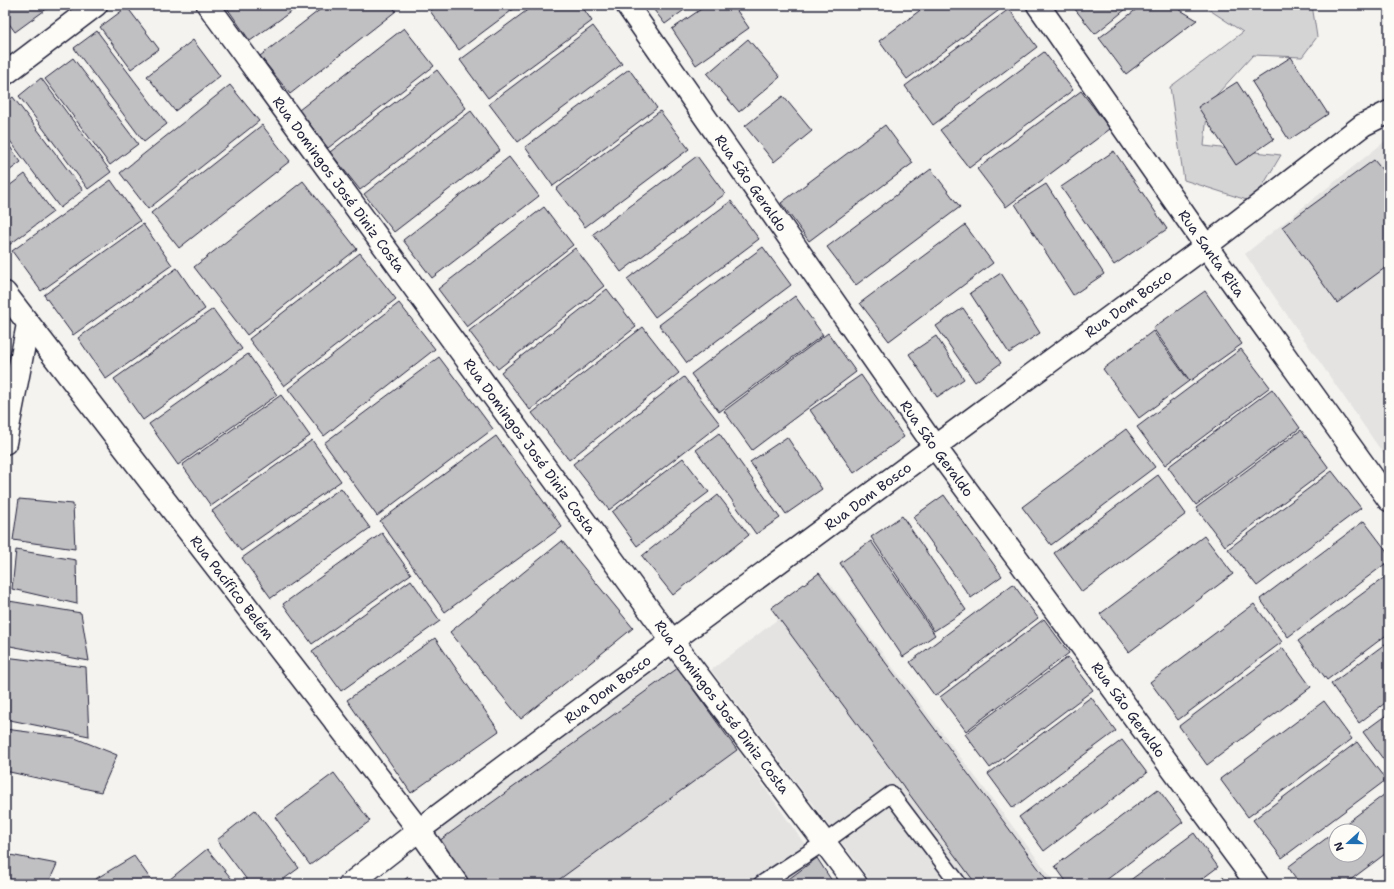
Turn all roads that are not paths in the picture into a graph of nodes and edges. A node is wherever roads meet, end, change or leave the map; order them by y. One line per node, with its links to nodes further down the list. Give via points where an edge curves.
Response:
1 (96, 5): 5 (street)
2 (208, 5): 13 (street, Rua Domingos José Diniz Costa)
3 (627, 5): 11 (street, Rua São Geraldo)
4 (1038, 5): 7 (street, Rua Santa Rita)
5 (5, 74)
6 (1389, 112): 7 (street, Rua Dom Bosco, via 1363,125)
7 (1206, 246): 11 (street, Rua Dom Bosco); 12 (street, Rua Santa Rita)
8 (5, 293): 9 (street, Rua Pacífico Belém)
9 (28, 324): 10 (street); 14 (street, Rua Pacífico Belém)
10 (5, 443)
11 (935, 447): 13 (street, Rua Dom Bosco); 21 (street, Rua São Geraldo)
12 (1389, 500)
13 (672, 641): 14 (street, Rua Dom Bosco); 15 (street, Rua Domingos José Diniz Costa)
14 (419, 830): 16 (street, Rua Dom Bosco); 17 (street, Rua Pacífico Belém)
15 (824, 842): 18 (lane); 19 (street, Rua Domingos José Diniz Costa); 20 (lane, via 891,794)
16 (350, 884)
17 (457, 884)
18 (761, 884)
19 (856, 884)
20 (959, 884)
21 (1257, 884)

